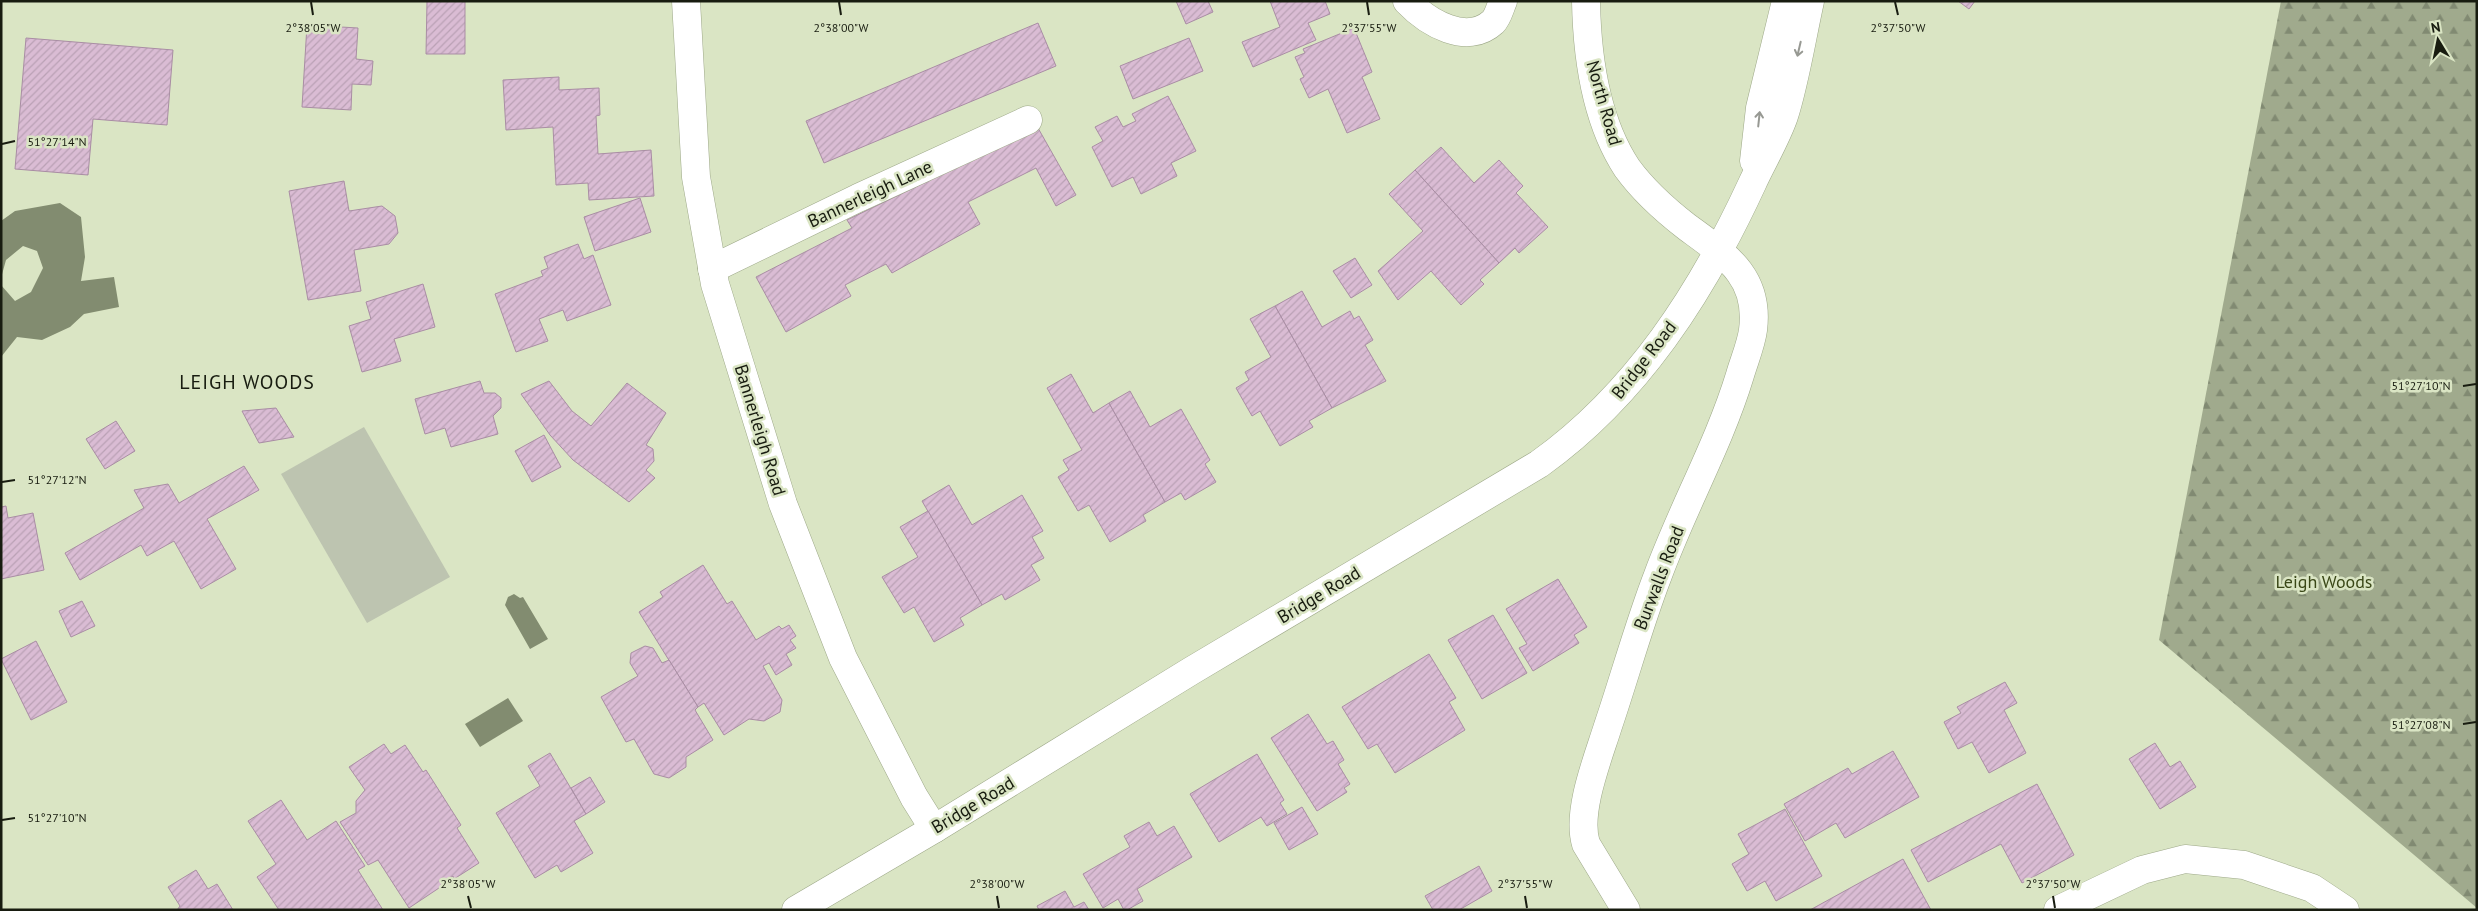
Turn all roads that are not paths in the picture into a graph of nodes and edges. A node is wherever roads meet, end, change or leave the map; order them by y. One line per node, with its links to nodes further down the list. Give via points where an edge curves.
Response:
1 (686, 1): 10 (street, Bannerleigh Road, via 696,177)
2 (1408, 1): 3 (street, via 1414,8 1455,32 1472,33 1494,20)
3 (1503, 1)
4 (1586, 1): 9 (street, North Road, via 1592,71 1608,131 1618,153 1652,196)
5 (1786, 1): 8 (street, Bridge Road, one-way to 5, via 1760,108)
6 (1810, 1): 8 (street, Bridge Road, one-way to 8, via 1784,116)
7 (1028, 120): 10 (street, Bannerleigh Lane)
8 (1751, 185): 9 (street, Bridge Road)
9 (1720, 250): 11 (street, Bridge Road, via 1638,373 1569,442 1539,464 1191,671); 13 (street, Burwalls Road, via 1739,270 1753,302 1753,333 1732,400 1657,575 1588,788 1586,844)
10 (712, 269): 11 (street, Bannerleigh Road, via 783,504 842,658)
11 (934, 829): 12 (street, Bridge Road)
12 (796, 910)
13 (1626, 910)
14 (2058, 910): 15 (street, via 2142,870 2185,859 2244,865 2312,888)
15 (2345, 910)

